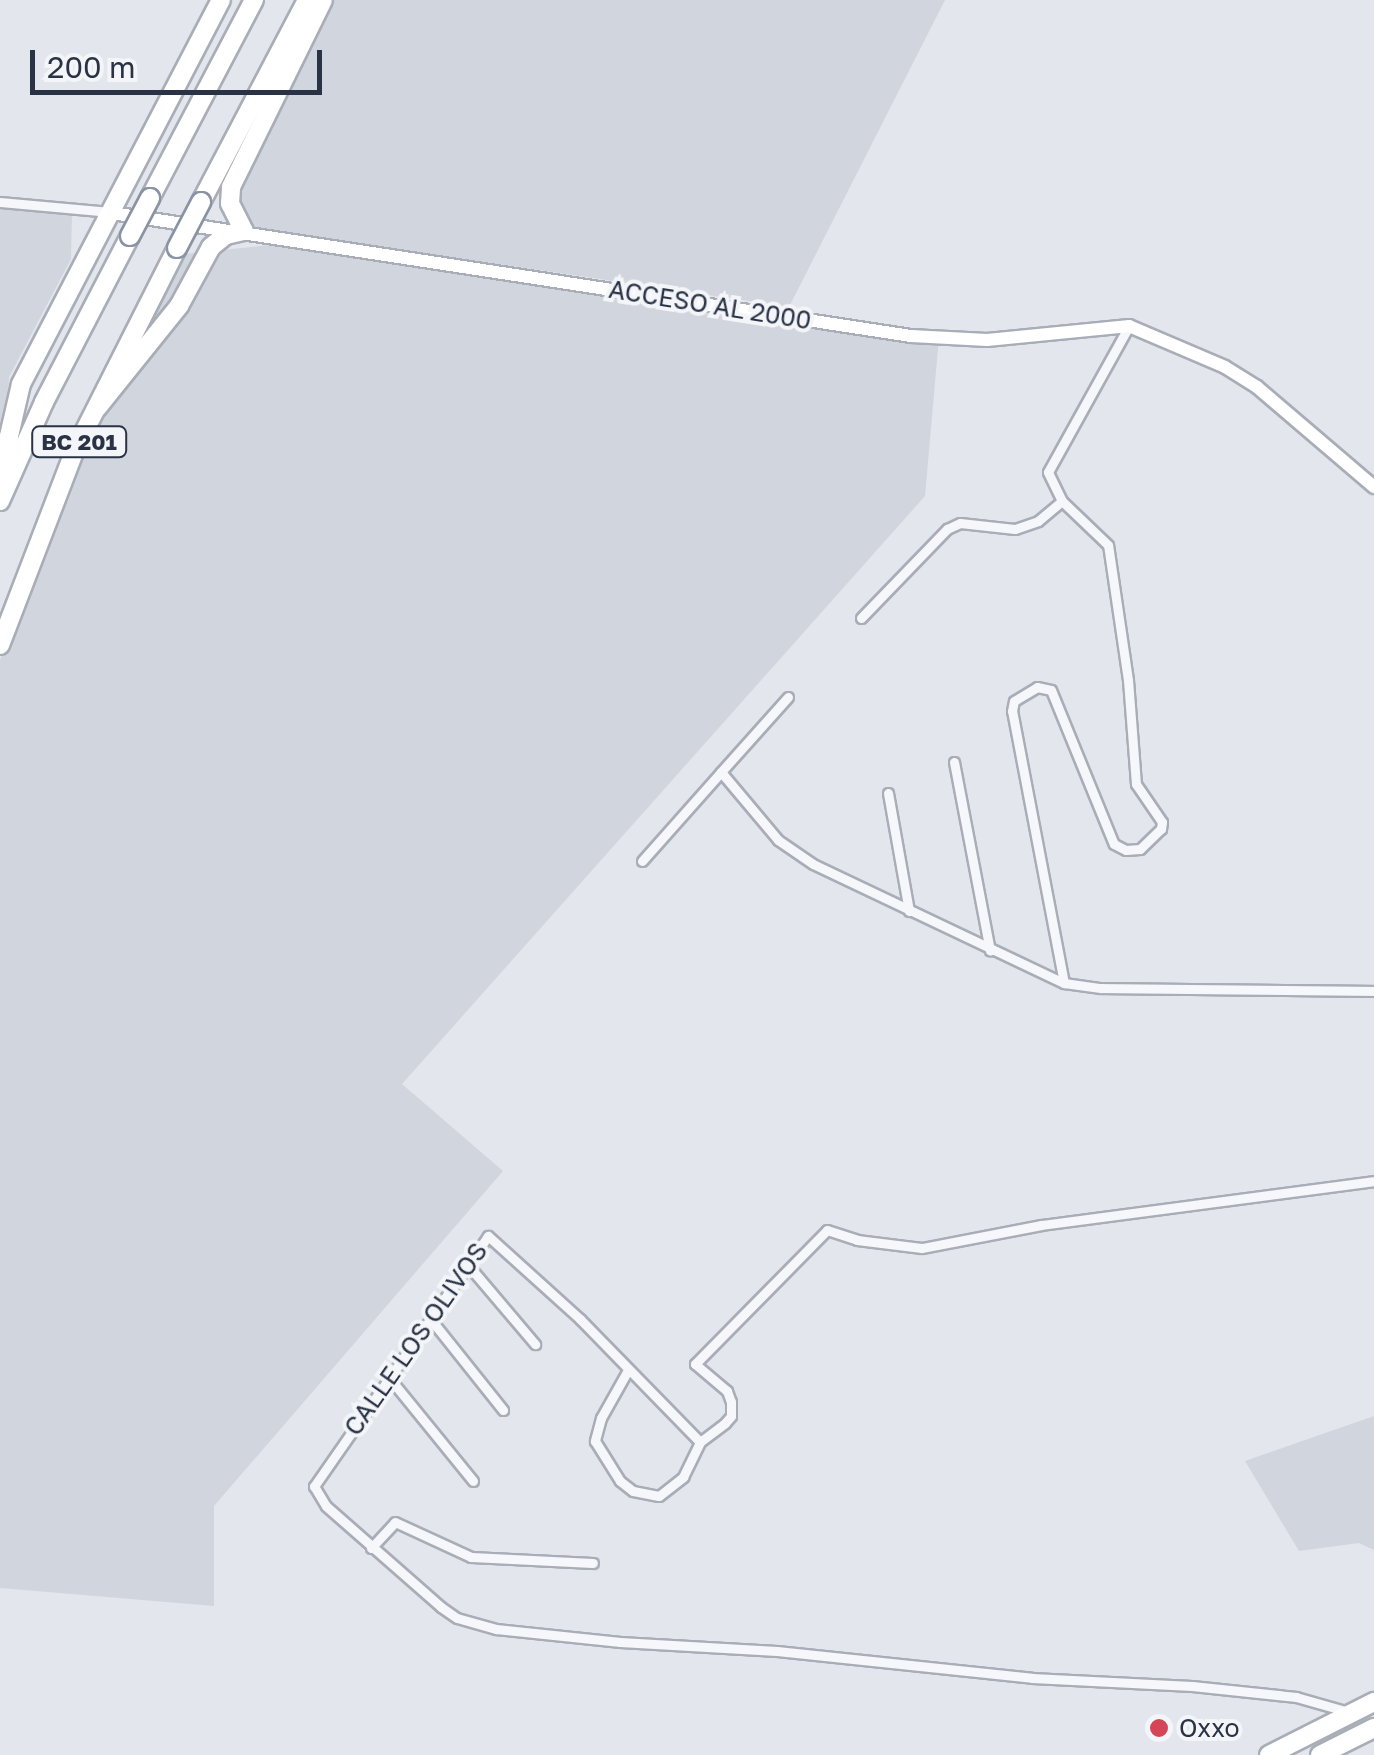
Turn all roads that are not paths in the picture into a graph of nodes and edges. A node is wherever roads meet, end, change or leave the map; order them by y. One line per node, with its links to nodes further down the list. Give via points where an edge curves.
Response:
1 (222, 0): 6 (highway)
2 (254, 0): 11 (highway, BC 201, bridge)
3 (307, 0): 9 (highway, BC 201, bridge)
4 (323, 0): 7 (highway, via 231,187 230,202)
5 (0, 202): 6 (street, ACCESO AL 2000)
6 (112, 212): 7 (street, ACCESO AL 2000); 11 (highway, via 21,384)
7 (244, 231): 8 (street, ACCESO AL 2000, via 911,336 987,340); 9 (highway, via 211,247 180,306)
8 (1128, 326): 10 (street, ACCESO AL 2000, via 1225,367); 12 (street, via 1053,457 1048,472)
9 (97, 408): 14 (highway, BC 201, via 50,508)
10 (1374, 487)
11 (3, 492)
12 (1062, 501): 13 (street, via 1014,530 960,523 948,529); 22 (street, via 1108,545 1136,784 1162,822 1134,851 1114,844 1051,690 1036,687 1014,701)
13 (861, 618)
14 (0, 645)
15 (788, 697): 17 (street)
16 (954, 762): 21 (street)
17 (721, 772): 19 (street); 20 (street, via 790,850)
18 (888, 794): 20 (street)
19 (642, 861)
20 (908, 911): 21 (street)
21 (990, 951): 22 (street)
22 (1064, 983): 23 (street)
23 (1374, 990)
24 (1374, 1181): 31 (street, via 1041,1224 922,1248 827,1230 698,1359 697,1370 727,1391 731,1402 725,1424)
25 (468, 1265): 26 (street, CALLE LOS OLIVOS); 27 (street); 28 (street, CALLE LOS OLIVOS, via 491,1236)
26 (432, 1322): 29 (street, CALLE LOS OLIVOS); 30 (street)
27 (535, 1344)
28 (628, 1370): 31 (street, CALLE LOS OLIVOS); 31 (street, via 595,1441 620,1482 659,1496 683,1477)
29 (391, 1380): 32 (street); 33 (street, CALLE LOS OLIVOS, via 315,1489)
30 (502, 1410)
31 (700, 1442)
32 (473, 1482)
33 (371, 1548): 34 (street, via 395,1522 471,1557); 36 (street, via 457,1618 496,1628 1032,1678 1192,1686 1296,1697)
34 (593, 1563)
35 (1374, 1702): 36 (highway)
36 (1351, 1713): 38 (highway)
37 (1374, 1728): 39 (highway)
38 (1268, 1755)
39 (1320, 1755)

